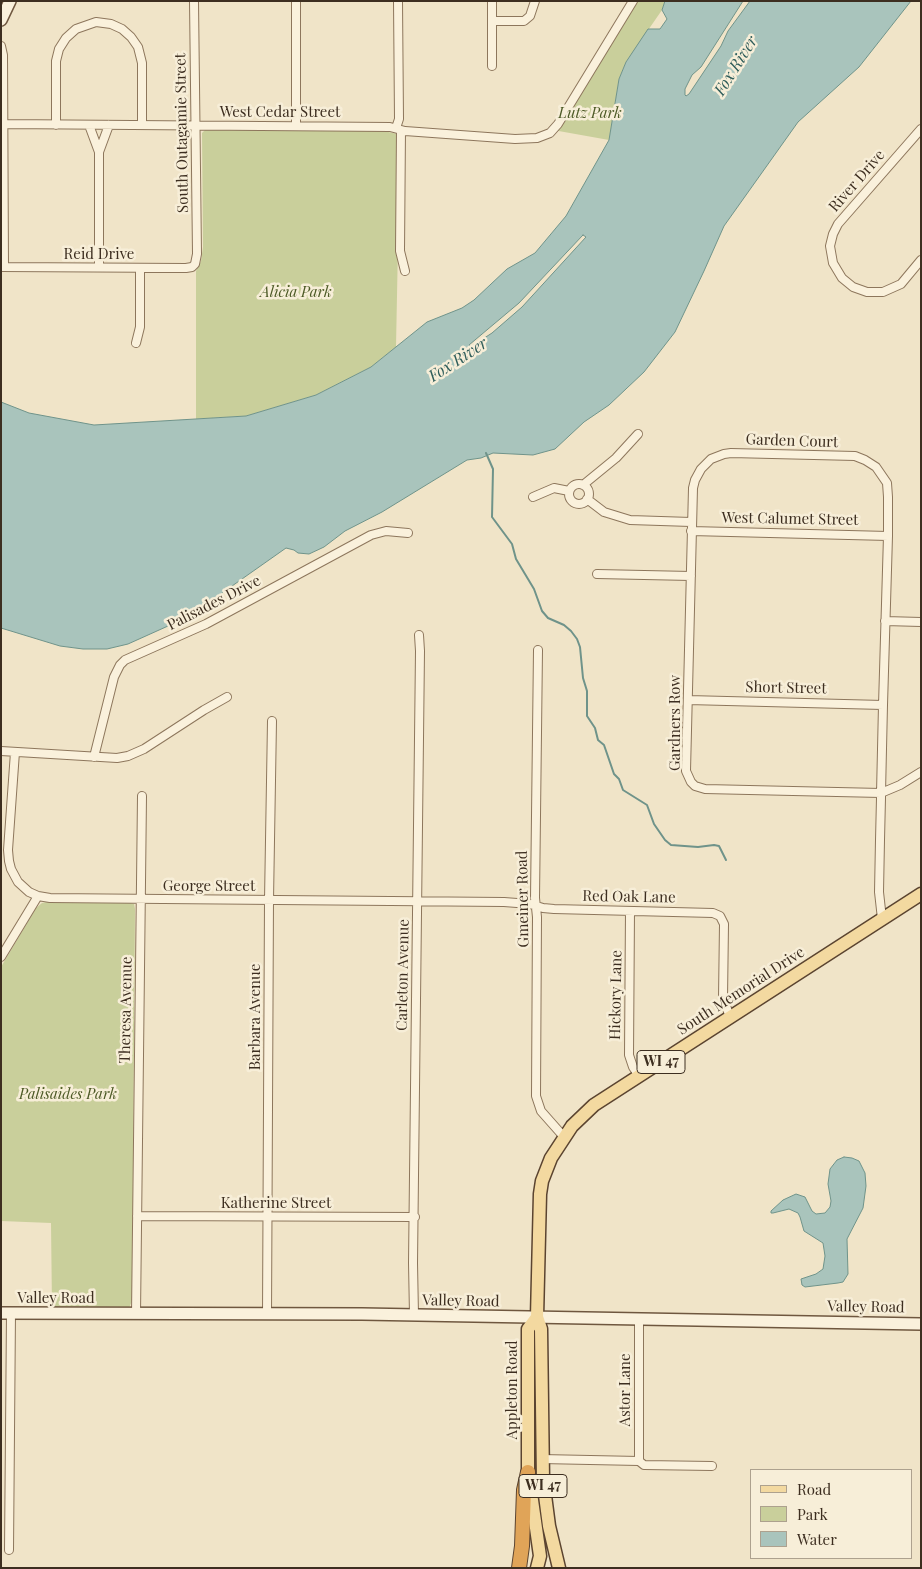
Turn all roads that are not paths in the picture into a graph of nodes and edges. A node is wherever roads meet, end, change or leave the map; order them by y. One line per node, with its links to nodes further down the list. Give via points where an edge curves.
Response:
1 (10, 1): 8 (main road)
2 (194, 1): 17 (street, South Outagamie Street)
3 (296, 1): 18 (street)
4 (398, 1): 19 (street)
5 (492, 1): 9 (street)
6 (535, 1): 9 (street, via 530,16 524,21)
7 (633, 1): 19 (street, West Cedar Street, via 553,130 537,138 522,139)
8 (1, 20)
9 (492, 21): 11 (street)
10 (1, 46): 12 (street)
11 (492, 66)
12 (4, 124): 13 (street, West Cedar Street); 24 (street)
13 (56, 125): 14 (street, West Cedar Street); 16 (street, via 59,49 76,29 96,22 122,29 138,48 142,63)
14 (89, 125): 15 (street, West Cedar Street); 21 (street)
15 (109, 125): 16 (street, West Cedar Street); 21 (street)
16 (142, 125): 17 (street, West Cedar Street)
17 (195, 125): 18 (street, West Cedar Street); 23 (street, South Outagamie Street)
18 (296, 126): 19 (street, West Cedar Street)
19 (398, 129): 27 (street, via 400,251)
20 (921, 129): 22 (street, River Drive, via 838,224 830,252 842,278 853,287 873,293 901,284)
21 (99, 152): 25 (street)
22 (921, 260)
23 (195, 264): 26 (street, Reid Drive, via 186,268)
24 (3, 267): 25 (street, Reid Drive)
25 (99, 267): 26 (street, Reid Drive)
26 (140, 268): 28 (street, via 140,327)
27 (405, 271)
28 (136, 343)
29 (638, 434): 30 (street, via 616,458)
30 (583, 485): 31 (street, via 574,486); 33 (street, via 589,493)
31 (569, 491): 32 (street, via 554,488); 33 (street, via 573,502 582,504)
32 (533, 497)
33 (587, 499): 34 (street, via 604,512 630,520)
34 (691, 522): 35 (street, Garden Court); 37 (street, Garden Court, via 695,480 704,466 719,456 731,453 855,456 876,466 885,480)
35 (691, 531): 37 (street, West Calumet Street); 39 (street, Gardners Row)
36 (408, 533): 50 (street, Palisades Drive, via 386,531 371,535 206,624 125,660 114,677)
37 (888, 536): 40 (street)
38 (597, 574): 39 (street)
39 (691, 576): 45 (street, Gardners Row)
40 (885, 621): 41 (street); 46 (street)
41 (921, 622)
42 (418, 635): 58 (street, Carleton Avenue)
43 (538, 650): 59 (street, Gmeiner Road)
44 (227, 697): 50 (street, via 139,752 117,758)
45 (688, 700): 46 (street, Short Street); 52 (street, Gardners Row, via 686,771 695,786)
46 (883, 705): 52 (street)
47 (272, 721): 57 (street, Barbara Avenue)
48 (1, 751): 49 (street)
49 (15, 752): 50 (street); 55 (street, via 9,861 18,882)
50 (94, 757)
51 (921, 772): 52 (street)
52 (881, 793): 61 (street, via 879,895)
53 (142, 796): 56 (street, Theresa Avenue)
54 (921, 894): 61 (main road, South Memorial Drive / WI 47)
55 (38, 896): 56 (street, George Street); 62 (street)
56 (141, 899): 57 (street, George Street); 66 (street, Theresa Avenue)
57 (269, 900): 58 (street, George Street); 67 (street, Barbara Avenue)
58 (418, 901): 59 (street, George Street, via 512,902); 68 (street, Carleton Avenue)
59 (536, 906): 60 (street, Red Oak Lane); 65 (street, Gmeiner Road, via 536,1096 541,1111)
60 (630, 911): 63 (street, Red Oak Lane, via 713,913 720,916 724,924 723,998); 64 (street, Hickory Lane, via 629,1055)
61 (882, 919): 63 (main road, South Memorial Drive / WI 47)
62 (1, 957)
63 (730, 1017): 64 (main road, South Memorial Drive / WI 47)
64 (639, 1076): 65 (main road, South Memorial Drive / WI 47, via 594,1105)
65 (564, 1137): 73 (main road, South Memorial Drive / WI 47, via 547,1167 540,1194)
66 (137, 1216): 67 (street, Katherine Street); 70 (street, Theresa Avenue)
67 (268, 1217): 68 (street, Katherine Street); 71 (street, Barbara Avenue)
68 (415, 1217): 72 (street, Carleton Avenue)
69 (6, 1313): 70 (main road, Valley Road); 80 (street)
70 (136, 1314): 71 (main road, Valley Road)
71 (267, 1314): 72 (main road, Valley Road)
72 (414, 1315): 73 (main road, Valley Road)
73 (537, 1317): 74 (main road, Valley Road); 76 (main road, Appleton Road / WI 47, via 542,1329); 79 (main road, Appleton Road / WI 47, via 528,1329)
74 (639, 1319): 75 (main road, Valley Road); 77 (street, Astor Lane)
75 (921, 1324)
76 (542, 1459): 77 (street); 83 (main road, Appleton Road / WI 47, via 546,1509)
77 (639, 1461): 78 (street, via 644,1465)
78 (712, 1466)
79 (528, 1472): 81 (highway); 82 (main road, Appleton Road, via 539,1550)
80 (10, 1550)
81 (519, 1568)
82 (537, 1568)
83 (559, 1568)

